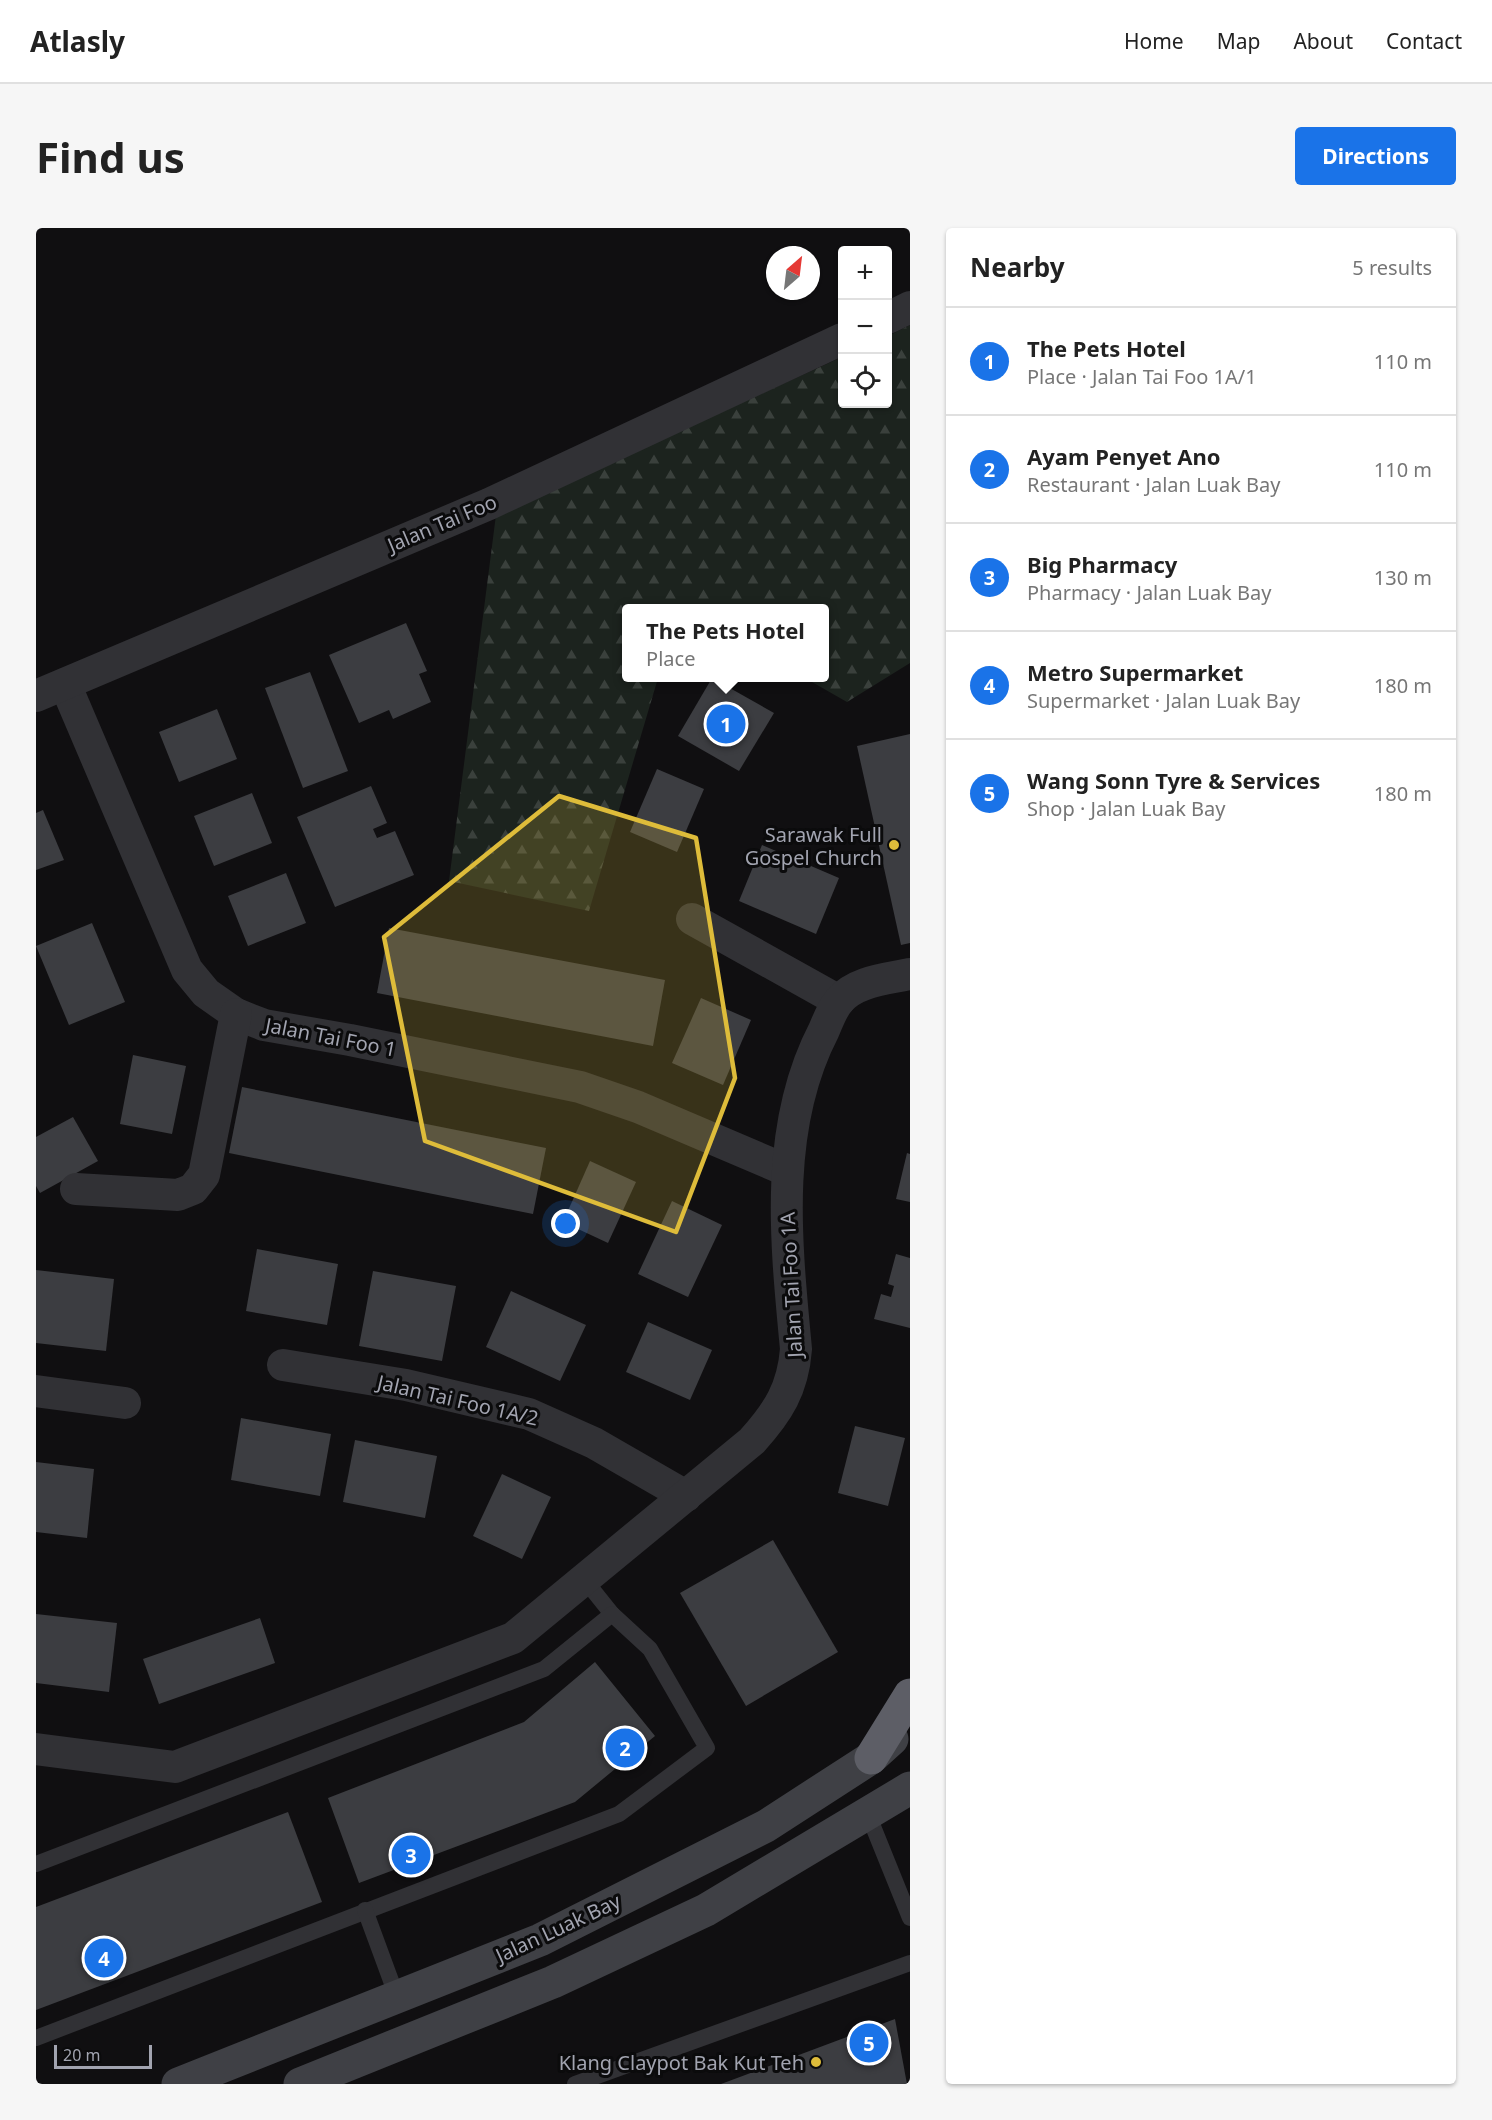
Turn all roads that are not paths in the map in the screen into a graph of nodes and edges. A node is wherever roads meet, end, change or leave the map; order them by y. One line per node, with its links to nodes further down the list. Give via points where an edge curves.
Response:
1 (910, 307): 2 (street)
2 (892, 316)
3 (838, 341): 4 (street, Jalan Tai Foo, via 489,504)
4 (64, 684): 5 (street, Jalan Tai Foo); 9 (street, Jalan Tai Foo 1, via 187,970 206,993)
5 (36, 696)
6 (692, 919): 8 (street)
7 (910, 974): 8 (street, via 858,987)
8 (839, 1001): 10 (street, Jalan Tai Foo 1A, via 812,1052 799,1096)
9 (236, 1014): 10 (street, Jalan Tai Foo 1, via 264,1025 580,1087 639,1107); 11 (street, via 204,1175 193,1189 178,1195)
10 (786, 1170): 15 (street, Jalan Tai Foo 1A, via 795,1368 787,1393 771,1419 752,1441)
11 (76, 1189)
12 (283, 1365): 15 (street, Jalan Tai Foo 1A/2, via 406,1385 529,1414 594,1443)
13 (36, 1391): 14 (street)
14 (125, 1403)
15 (686, 1496): 16 (street, Jalan Tai Foo 1A)
16 (584, 1579): 17 (lane); 20 (street, Jalan Tai Foo 1A, via 513,1638 175,1767)
17 (612, 1614): 24 (lane, via 544,1668); 25 (lane, via 650,1649 707,1748 620,1814)
18 (910, 1695): 21 (highway)
19 (910, 1722): 21 (street, Jalan Luak Bay)
20 (36, 1749)
21 (871, 1758): 28 (street, Jalan Luak Bay, via 766,1826 561,1930)
22 (910, 1788): 23 (street)
23 (868, 1814): 26 (lane); 31 (street, via 706,1910 553,1982)
24 (36, 1864)
25 (365, 1910): 28 (lane); 29 (lane)
26 (910, 1918)
27 (910, 1963): 32 (lane)
28 (397, 1997): 30 (street, Jalan Luak Bay)
29 (36, 2038)
30 (178, 2084)
31 (300, 2084)
32 (575, 2084)

